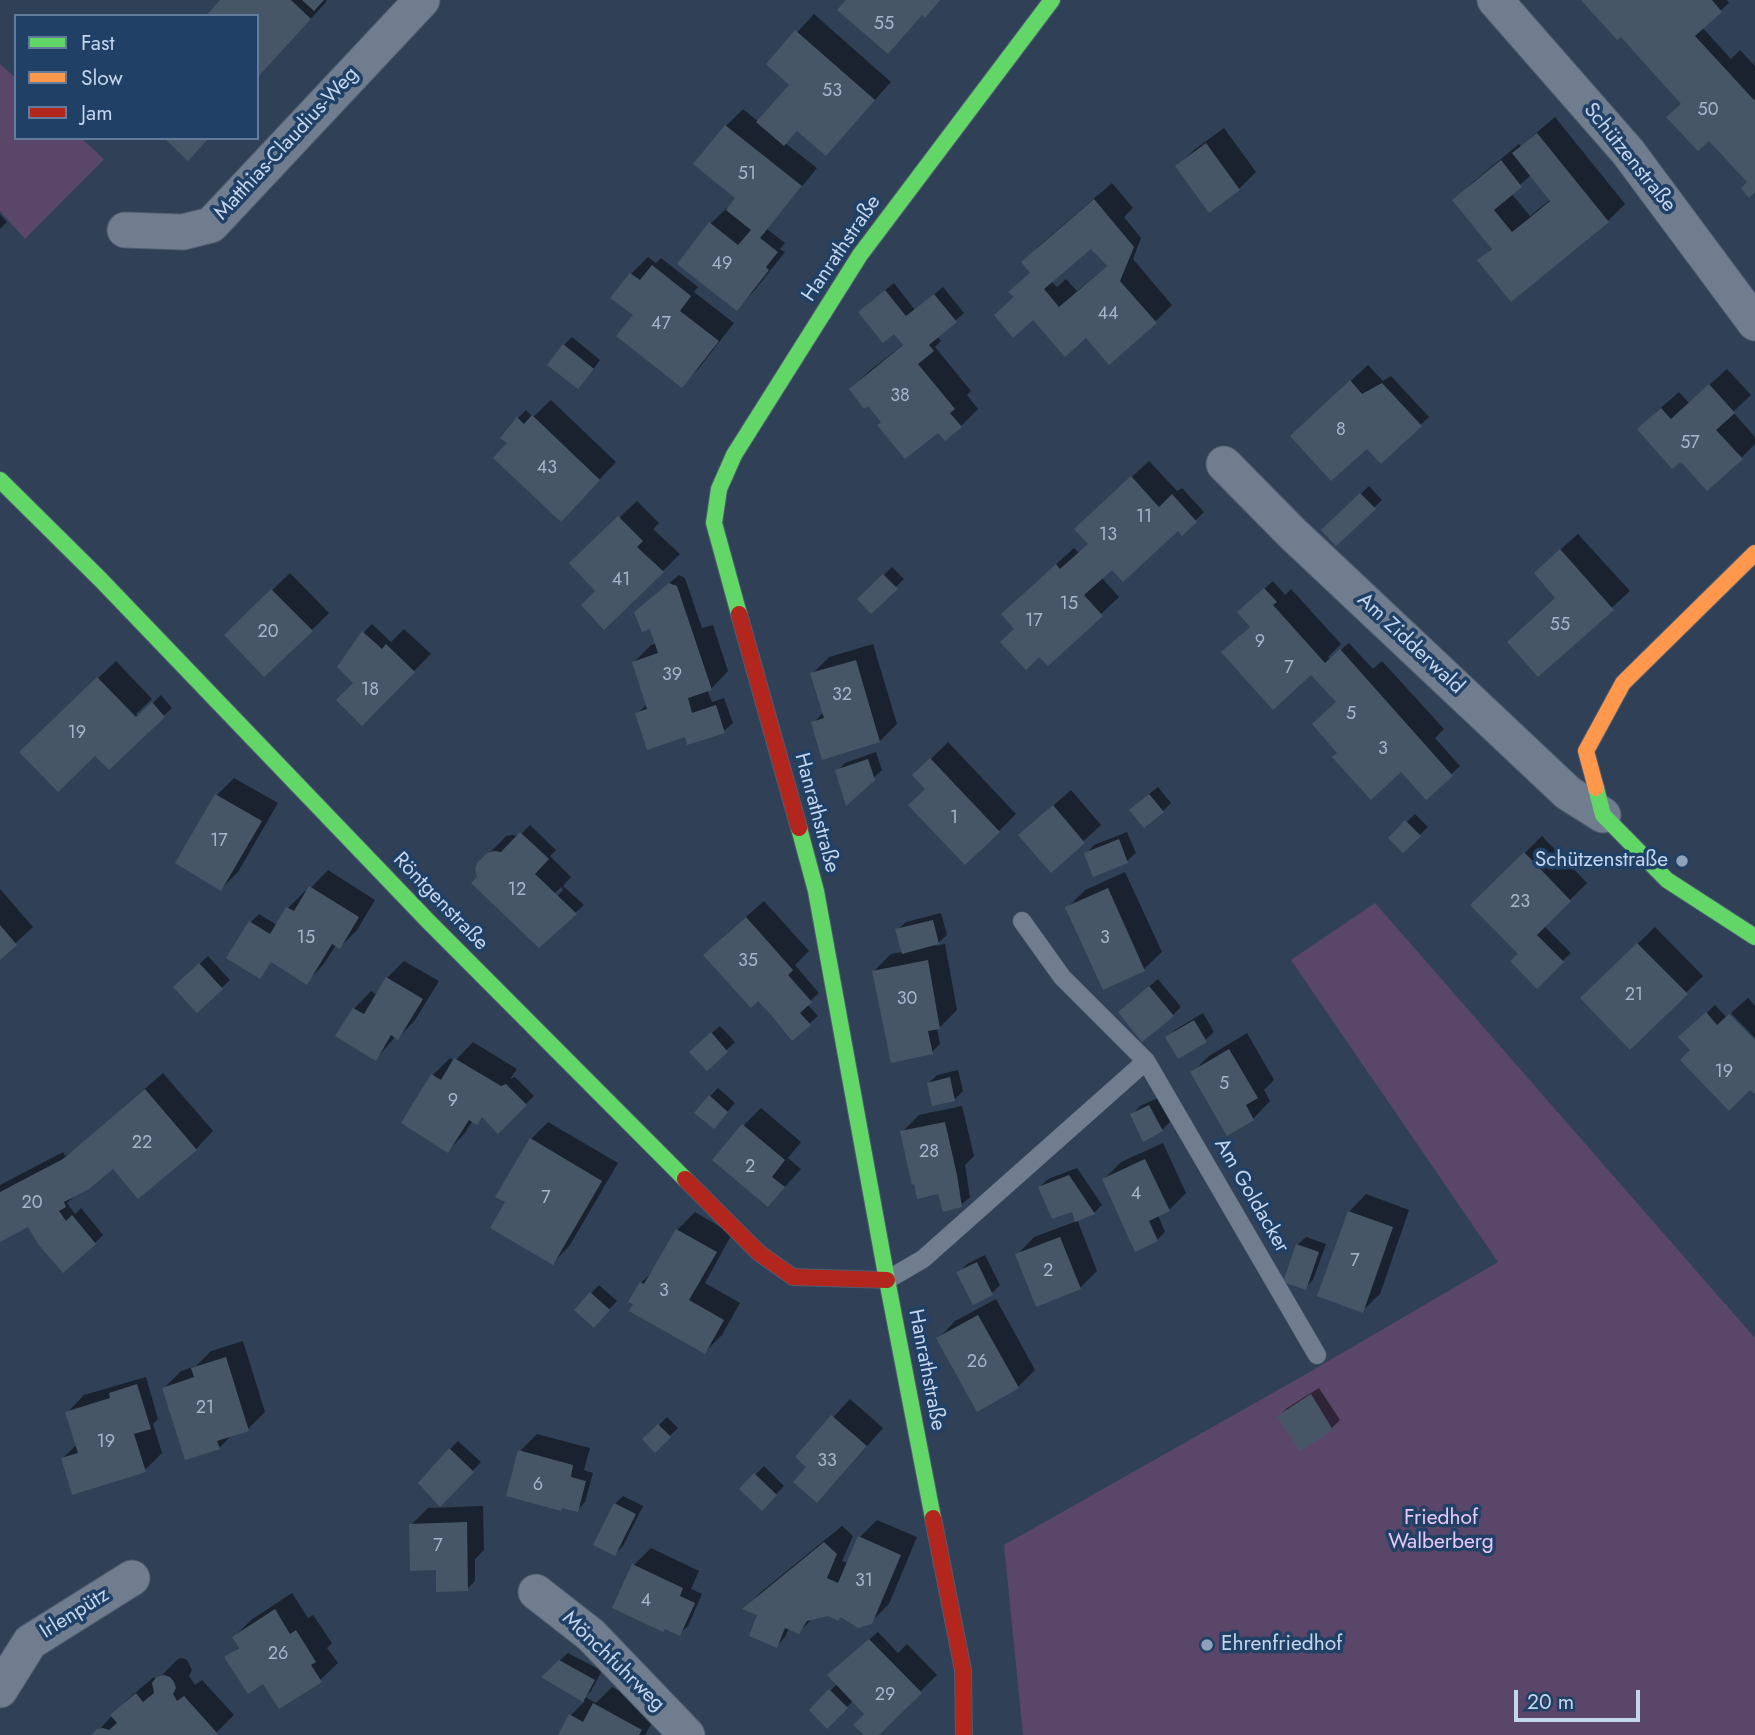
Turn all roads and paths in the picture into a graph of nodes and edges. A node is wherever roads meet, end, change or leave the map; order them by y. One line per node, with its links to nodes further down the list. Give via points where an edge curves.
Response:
1 (422, 0): 4 (street, Matthias-Claudius-Weg, via 211,225 183,232)
2 (1052, 0): 13 (street, Hanrathstraße, via 860,255 734,455 719,489 715,523 816,891)
3 (1495, 0): 5 (street, Schützenstraße, via 1628,152)
4 (125, 230)
5 (1755, 323)
6 (1224, 464): 9 (street, Am Zidderwald, via 1568,793)
7 (0, 480): 13 (street, Röntgenstraße, via 428,921 759,1253 793,1277)
8 (1755, 553): 9 (street, via 1623,683 1586,751)
9 (1603, 814): 11 (street, via 1667,880)
10 (1022, 921): 12 (lane, Am Goldacker, via 1062,977)
11 (1755, 937)
12 (1146, 1061): 13 (lane, via 923,1259); 14 (lane, Am Goldacker)
13 (887, 1280): 19 (street, Hanrathstraße, via 963,1670)
14 (1317, 1354)
15 (132, 1578): 17 (street, Irlenpütz, via 30,1643)
16 (536, 1592): 18 (street, Mönchfuhrweg, via 591,1635)
17 (0, 1690)
18 (687, 1735)
19 (964, 1735)

